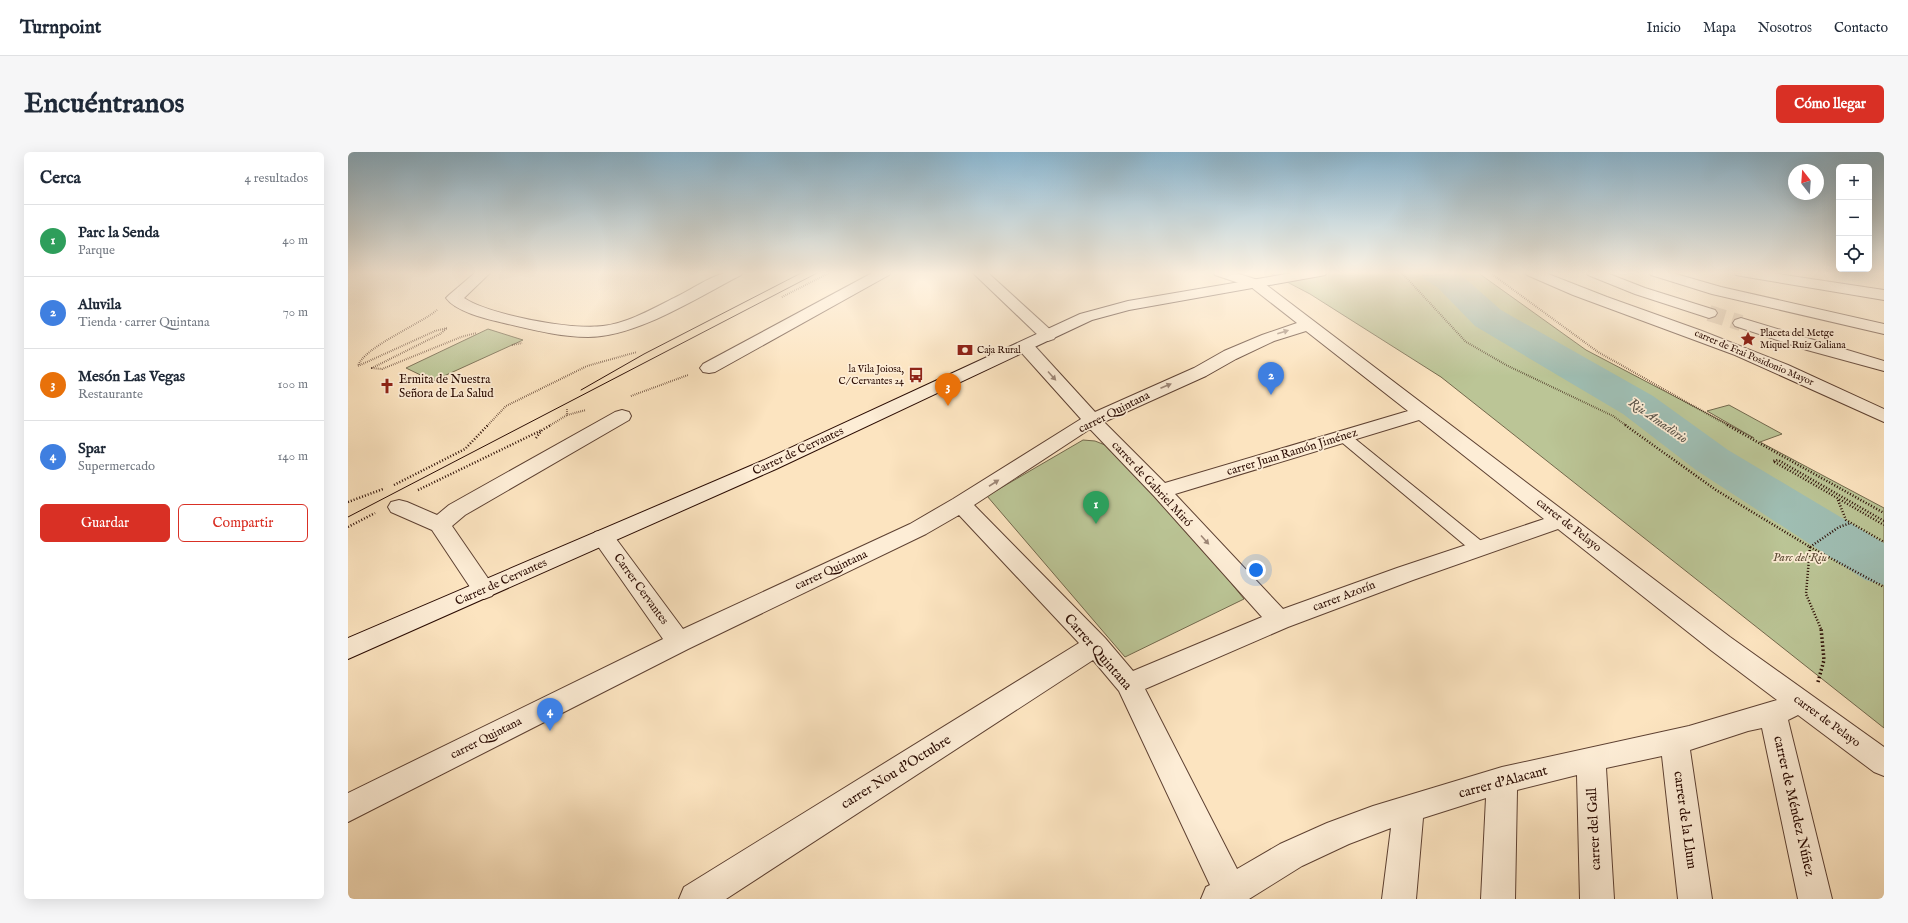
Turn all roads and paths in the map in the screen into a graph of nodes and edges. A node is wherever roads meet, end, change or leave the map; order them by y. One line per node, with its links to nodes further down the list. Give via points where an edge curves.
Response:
1 (442, 307): 17 (path, via 426,319 380,344 360,359 358,366 375,361 430,331 447,328 372,368 382,369)
2 (465, 307): 3 (street, via 515,321 589,332 638,321)
3 (666, 307)
4 (820, 307): 22 (street)
5 (1017, 307): 18 (street)
6 (1125, 307): 18 (street, Carrer de Cervantes, via 1074,322)
7 (1286, 307): 15 (street, carrer de Pelayo)
8 (1433, 307): 48 (path, via 1466,342 1506,365 1613,416 1716,490)
9 (1537, 307): 39 (path, via 1598,352)
10 (1621, 307): 26 (street, carrer de Frai Posidonio Mayor, via 1726,345)
11 (1691, 307): 14 (street)
12 (1754, 307): 21 (street, via 1742,318 1813,346)
13 (1787, 307): 16 (street)
14 (1709, 313)
15 (1309, 325): 24 (street, carrer de Pelayo); 27 (street, carrer Quintana, one-way to 15, via 1200,372 1261,341)
16 (1884, 329)
17 (476, 333)
18 (1048, 336): 19 (street, Carrer de Cervantes)
19 (1026, 347): 27 (street, carrer de Gabriel Miró, one-way to 27); 46 (street, Carrer de Cervantes, via 769,465)
20 (637, 352): 30 (path, via 587,366 506,406 465,449)
21 (1884, 366)
22 (709, 368): 23 (path)
23 (630, 396)
24 (1423, 413): 29 (street, carrer Juan Ramón Jiménez); 40 (street, carrer de Pelayo)
25 (622, 416): 43 (street, via 456,510)
26 (1884, 416)
27 (1092, 420): 33 (street, carrer de Gabriel Miró); 36 (street, carrer Quintana, one-way to 27)
28 (542, 430): 32 (path)
29 (1344, 437): 33 (street, carrer Juan Ramón Jiménez); 49 (lane)
30 (392, 486)
31 (384, 489): 35 (path)
32 (416, 491)
33 (1161, 491): 52 (street, carrer de Gabriel Miró, one-way to 52)
34 (1838, 500): 41 (path, via 1773,461 1778,460); 42 (path, via 1846,520); 44 (path)
35 (348, 502)
36 (961, 504): 53 (street, carrer Quintana, via 918,529); 54 (street, Carrer Quintana)
37 (399, 507): 43 (street)
38 (378, 511): 45 (path)
39 (1884, 513)
40 (1563, 520): 49 (street, carrer Azorín); 57 (street, carrer de Pelayo, via 1721,644)
41 (1884, 521)
42 (1851, 523): 47 (path); 48 (path, via 1839,527)
43 (440, 525): 51 (street)
44 (1884, 525)
45 (348, 527)
46 (603, 537): 51 (street, Carrer de Cervantes); 53 (street, Carrer Cervantes)
47 (1884, 542)
48 (1810, 547): 50 (path); 57 (path, via 1806,594 1821,628 1824,660)
49 (1479, 548): 52 (street, carrer Azorín)
50 (1884, 587)
51 (484, 590): 55 (street, Carrer de Cervantes)
52 (1279, 620): 56 (street, carrer Azorín)
53 (679, 642): 63 (street, carrer Quintana)
54 (1096, 645): 56 (street, Carrer Quintana); 66 (street, carrer Nou d'Octubre)
55 (348, 650)
56 (1129, 684): 65 (street, Carrer Quintana)
57 (1809, 694): 58 (street, carrer d'Alacant); 61 (street, carrer de Pelayo)
58 (1773, 714): 59 (street, carrer d'Alacant); 71 (street, carrer de Méndez Núñez)
59 (1674, 741): 60 (street, carrer d'Alacant); 70 (street, carrer de la Llum)
60 (1591, 759): 62 (street, carrer d'Alacant); 69 (street, carrer del Gall)
61 (1884, 763)
62 (1502, 780): 64 (street, carrer d'Alacant); 68 (street)
63 (348, 808)
64 (1409, 809): 65 (street, carrer d'Alacant, via 1338,833 1291,855); 67 (street)
65 (1226, 896)
66 (696, 899)
67 (1399, 899)
68 (1498, 899)
69 (1597, 899)
70 (1695, 899)
71 (1815, 899)

